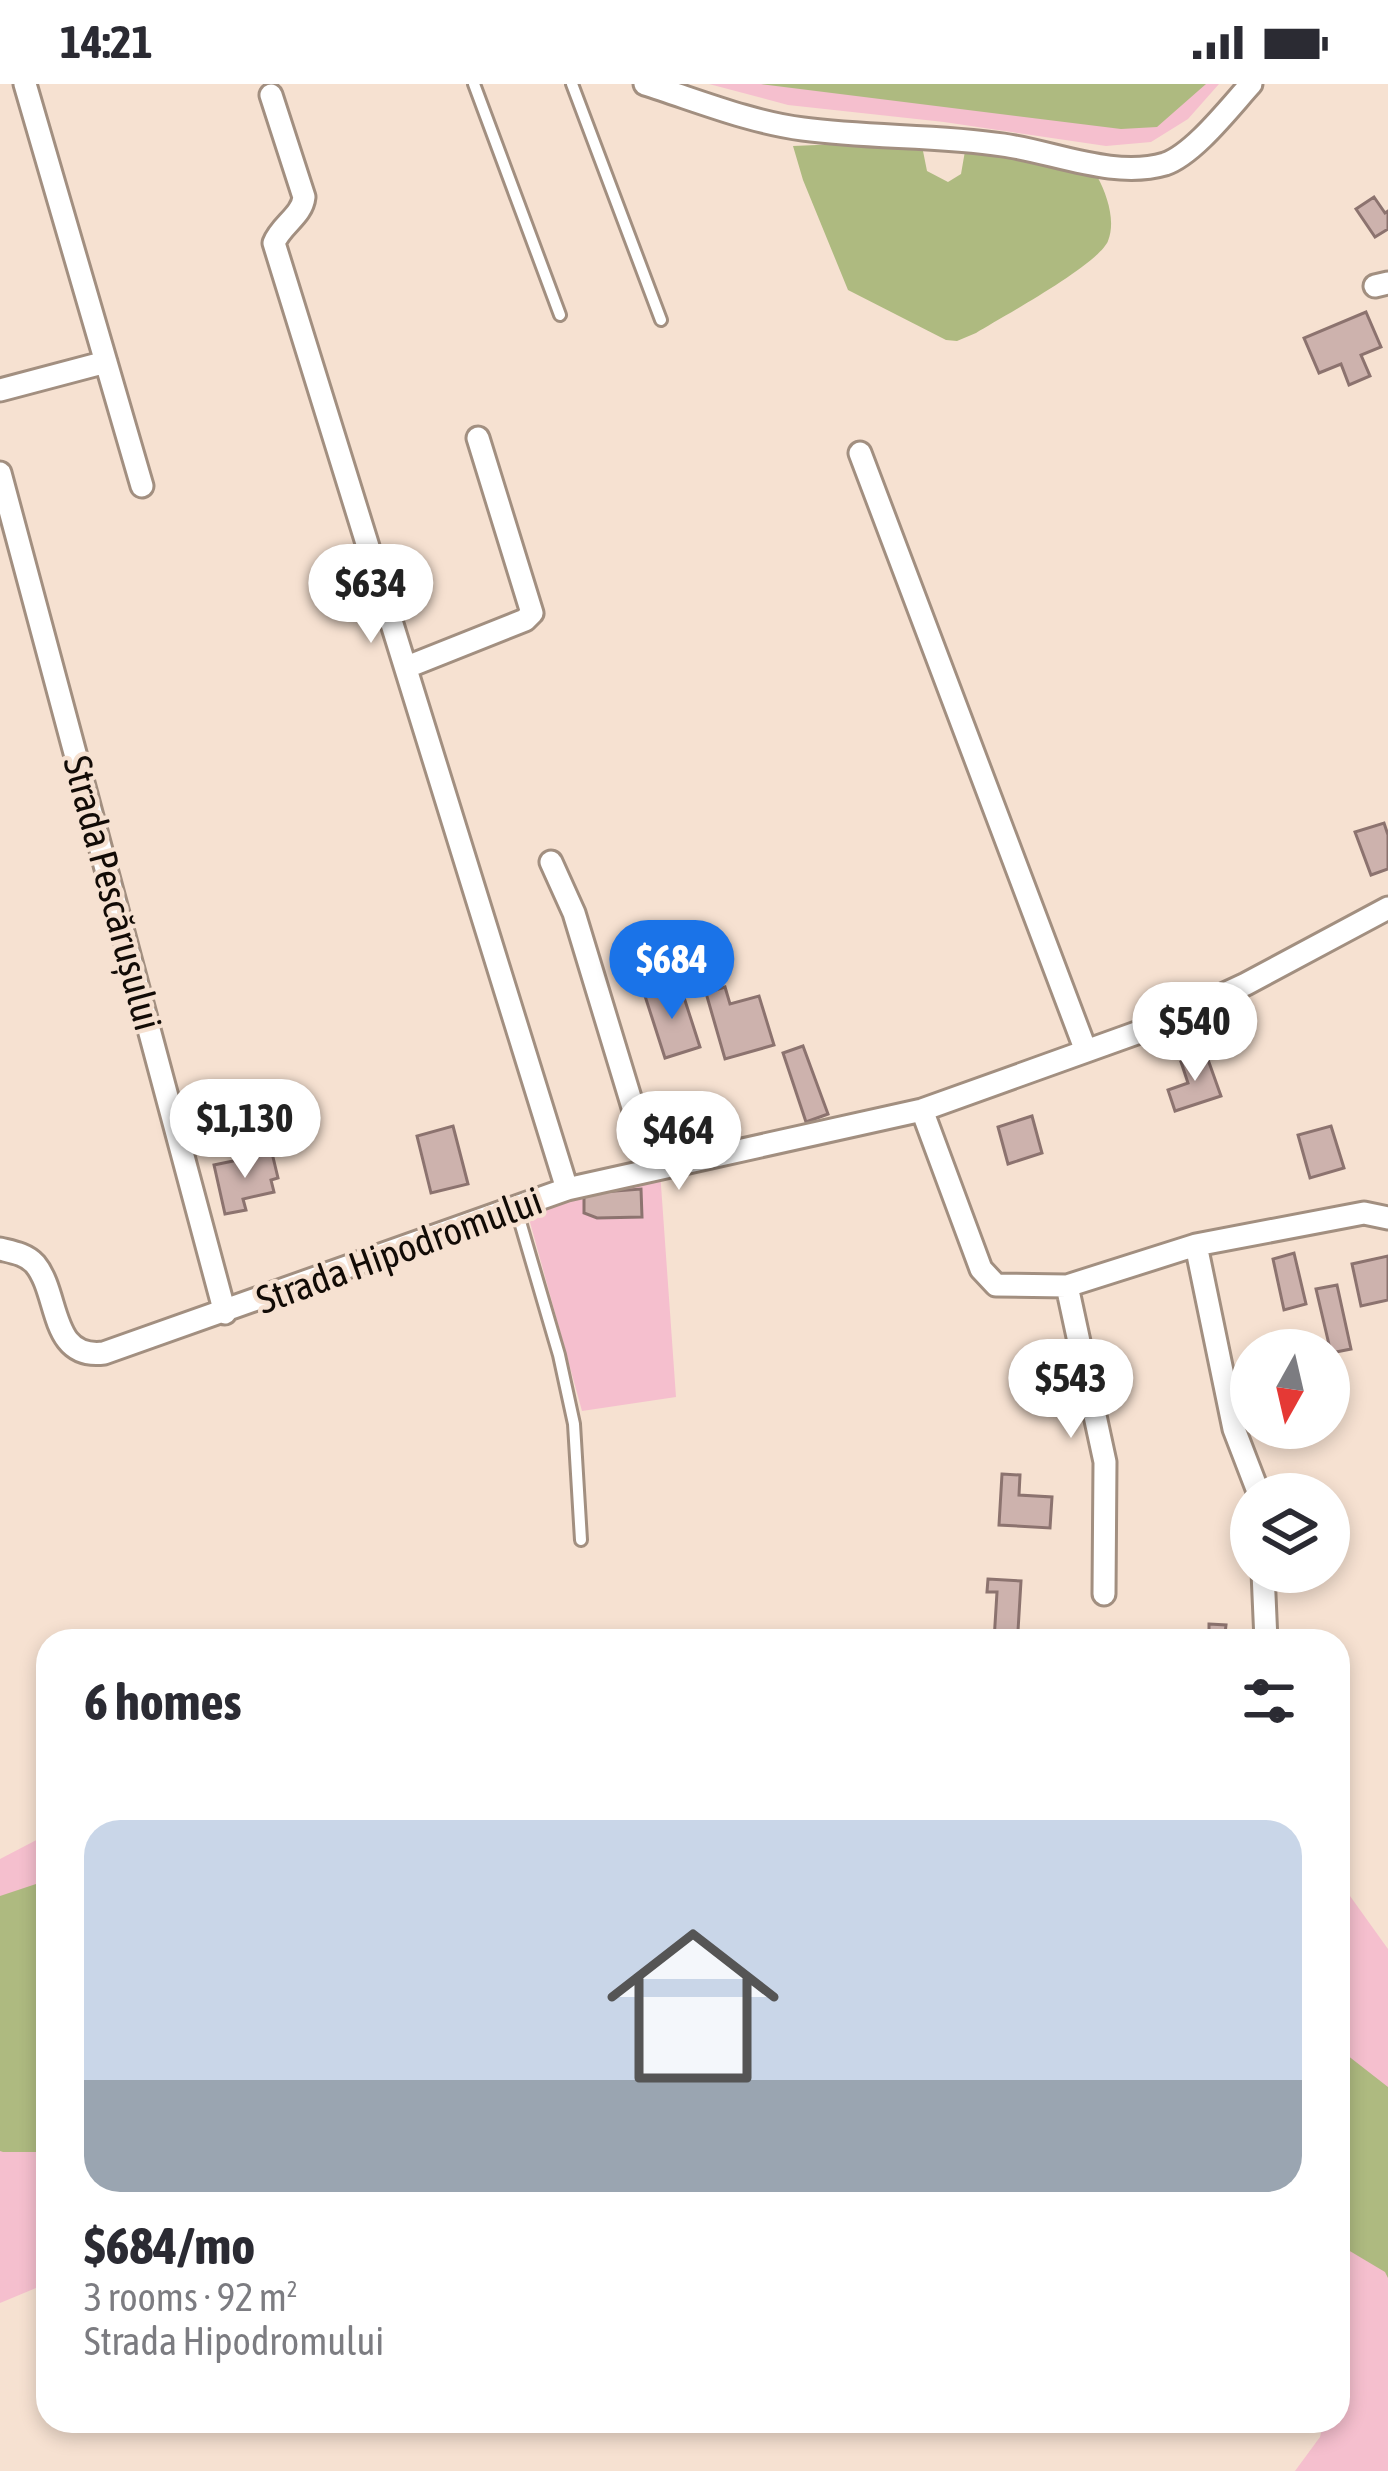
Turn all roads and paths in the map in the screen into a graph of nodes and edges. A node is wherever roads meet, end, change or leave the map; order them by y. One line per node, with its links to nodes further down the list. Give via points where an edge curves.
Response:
1 (25, 84): 9 (street)
2 (474, 84): 7 (lane)
3 (572, 84): 8 (lane)
4 (645, 84): 5 (street, via 804,129 976,141 1143,169 1185,153)
5 (1252, 84)
6 (271, 95): 15 (street, via 304,196 274,243)
7 (560, 315)
8 (662, 320)
9 (106, 362): 10 (street); 14 (street)
10 (0, 390)
11 (478, 437): 15 (street, via 532,613)
12 (860, 453): 18 (street)
13 (0, 473): 27 (street, Strada Pescărușului)
14 (142, 486)
15 (407, 667): 21 (street)
16 (551, 862): 20 (street)
17 (1388, 908): 18 (street, Strada Hipodromului, via 1246,984)
18 (1086, 1051): 19 (street, Strada Hipodromului)
19 (922, 1110): 20 (street, Strada Hipodromului); 26 (street, via 981,1269 996,1286)
20 (652, 1170): 21 (street, Strada Hipodromului)
21 (567, 1189): 22 (street, Strada Hipodromului)
22 (516, 1208): 27 (street, Strada Hipodromului); 29 (lane, via 574,1424)
23 (1388, 1217): 24 (street, via 1364,1213)
24 (1196, 1245): 26 (street); 28 (street, via 1234,1429)
25 (0, 1249): 27 (street, Strada Hipodromului, via 37,1266 62,1333 90,1354)
26 (1067, 1286): 31 (street, via 1105,1462)
27 (225, 1312)
28 (1251, 1473)
29 (581, 1540)
30 (1264, 1593): 32 (street)
31 (1104, 1594)
32 (1265, 1629)

